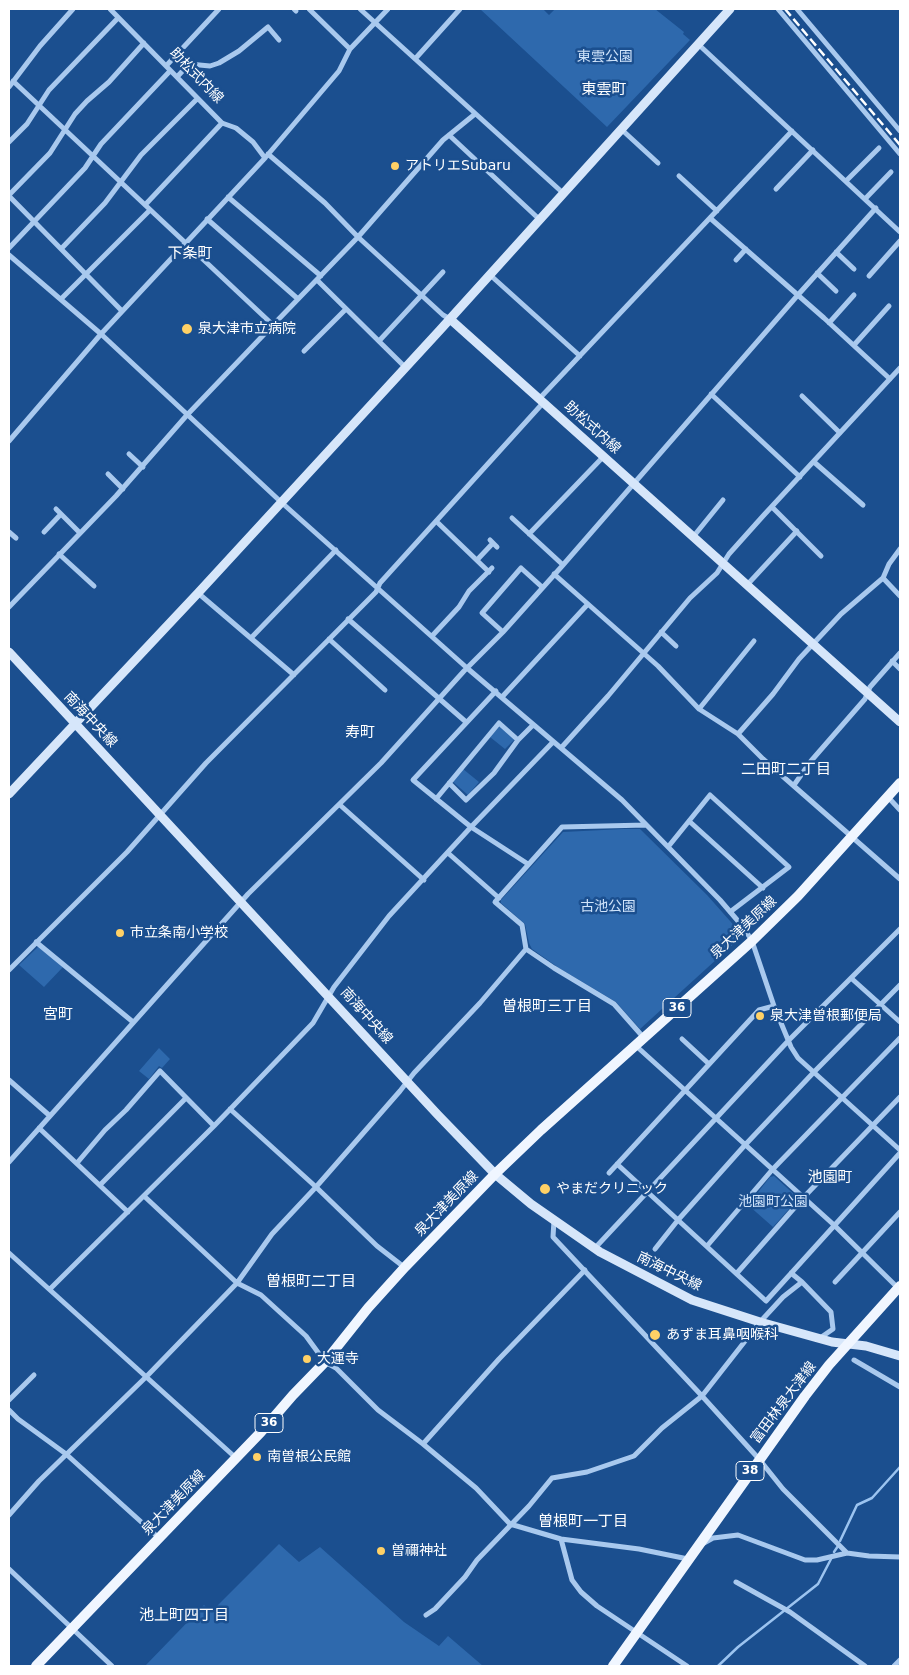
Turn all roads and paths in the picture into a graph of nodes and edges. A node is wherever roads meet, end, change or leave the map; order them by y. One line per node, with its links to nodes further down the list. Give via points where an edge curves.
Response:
1 (73, 9): 21 (street)
2 (110, 9): 11 (street, 助松式内線)
3 (219, 9): 18 (street)
4 (309, 9): 16 (street)
5 (360, 9): 12 (street)
6 (388, 9): 12 (street)
7 (460, 9): 17 (street)
8 (778, 9): 35 (street)
9 (797, 9): 30 (street)
10 (725, 11): 15 (street)
11 (118, 18): 14 (street, 助松式内線); 24 (street, via 49,90)
12 (375, 22): 16 (street); 17 (street)
13 (279, 40): 20 (street, via 268,27 219,63 210,66 188,64)
14 (144, 43): 18 (street, 助松式内線); 28 (street, via 75,114)
15 (698, 44): 27 (street); 29 (street)
16 (350, 49): 37 (street, via 339,71)
17 (415, 59): 25 (street)
18 (166, 66): 19 (street, 助松式内線)
19 (170, 71): 20 (street, 助松式内線); 36 (street)
20 (177, 77): 23 (street, 助松式内線)
21 (13, 81): 22 (street); 24 (street)
22 (9, 87)
23 (197, 99): 26 (street, 助松式内線); 42 (street, via 141,155)
24 (40, 105): 28 (street); 32 (street)
25 (475, 114): 31 (street); 44 (street)
26 (222, 123): 37 (street, 助松式内線, via 236,128); 48 (street)
27 (621, 129): 38 (street); 44 (street)
28 (65, 130): 36 (street); 45 (street, via 50,153)
29 (792, 131): 34 (street); 50 (street)
30 (900, 131)
31 (449, 135): 53 (street); 56 (street)
32 (9, 142)
33 (879, 148): 41 (street)
34 (812, 150): 41 (street); 43 (street)
35 (900, 154)
36 (93, 156): 42 (street); 54 (street)
37 (266, 156): 46 (street); 56 (street, 助松式内線, via 325,203)
38 (658, 163)
39 (891, 172): 47 (street)
40 (679, 176): 50 (street)
41 (846, 181): 47 (street)
42 (120, 182): 48 (street); 60 (street, via 105,203)
43 (776, 189)
44 (563, 193): 53 (street)
45 (9, 196): 54 (street)
46 (228, 197): 52 (street); 71 (street)
47 (865, 199): 49 (street)
48 (147, 208): 58 (street); 69 (street)
49 (876, 208): 55 (street); 62 (street)
50 (717, 211): 51 (street)
51 (710, 218): 61 (street); 88 (street)
52 (207, 219): 58 (street); 77 (street)
53 (539, 219): 67 (street)
54 (34, 222): 59 (street); 60 (street)
55 (900, 232)
56 (358, 237): 71 (street); 74 (street, 助松式内線)
57 (900, 241): 70 (street)
58 (185, 243): 80 (street); 83 (street)
59 (9, 248)
60 (61, 249): 69 (street)
61 (746, 249): 64 (street); 75 (street)
62 (836, 252): 65 (street); 68 (street)
63 (9, 255): 76 (street)
64 (736, 260)
65 (854, 269)
66 (442, 272): 74 (street)
67 (489, 274): 81 (street); 88 (street)
68 (817, 274): 72 (street); 75 (street)
69 (86, 275): 76 (street); 80 (street)
70 (869, 276)
71 (318, 278): 77 (street); 79 (street)
72 (836, 291)
73 (854, 294): 82 (street)
74 (422, 295): 81 (street, 助松式内線); 85 (street)
75 (797, 296): 82 (street); 92 (street)
76 (61, 299): 84 (street)
77 (298, 299): 83 (street)
78 (889, 306): 86 (street)
79 (346, 309): 85 (street); 87 (street)
80 (122, 312): 84 (street)
81 (450, 319): 89 (street); 94 (street, 助松式内線)
82 (829, 323): 86 (street)
83 (273, 325): 95 (street)
84 (101, 334): 95 (street); 97 (street)
85 (379, 341): 89 (street)
86 (854, 345): 91 (street)
87 (304, 351)
88 (580, 356): 94 (street)
89 (405, 367): 107 (street)
90 (900, 368): 91 (street)
91 (890, 379): 96 (street)
92 (712, 394): 103 (street); 104 (street)
93 (802, 396): 96 (street)
94 (541, 401): 99 (street, 助松式内線); 113 (street)
95 (187, 415): 101 (street); 107 (street)
96 (840, 433): 100 (street)
97 (9, 441)
98 (129, 454): 101 (street)
99 (603, 457): 104 (street, 助松式内線); 118 (street)
100 (814, 462): 103 (street); 108 (street)
101 (142, 467): 105 (street)
102 (108, 474): 105 (street)
103 (800, 477): 109 (street)
104 (634, 484): 119 (street, 助松式内線); 128 (street)
105 (123, 489): 117 (street)
106 (724, 500): 119 (street)
107 (281, 502): 123 (street); 135 (street)
108 (863, 505)
109 (772, 506): 114 (street); 127 (street)
110 (56, 509): 111 (street)
111 (61, 514): 116 (street); 117 (street)
112 (512, 518): 118 (street)
113 (436, 521): 126 (street); 134 (street)
114 (797, 531): 125 (street); 131 (street)
115 (9, 532): 120 (street)
116 (44, 532)
117 (80, 533): 124 (street)
118 (529, 534): 128 (street)
119 (693, 537): 127 (street, 助松式内線)
120 (16, 538)
121 (493, 543): 126 (street)
122 (900, 549): 130 (street)
123 (336, 550): 134 (street); 143 (street)
124 (59, 554): 132 (street); 138 (street)
125 (821, 556)
126 (477, 560): 142 (street, via 490,570)
127 (723, 564): 131 (street, 助松式内線); 141 (street)
128 (563, 565): 129 (street)
129 (554, 574): 133 (street); 137 (street)
130 (882, 578): 136 (street); 146 (street)
131 (747, 585): 146 (street, 助松式内線)
132 (94, 586)
133 (542, 587): 140 (street); 140 (street, via 521,568 482,613)
134 (378, 588): 139 (street); 142 (street)
135 (198, 593): 143 (street); 163 (street)
136 (900, 596)
137 (588, 604): 149 (street); 158 (street)
138 (9, 607)
139 (348, 619): 144 (street); 159 (street)
140 (502, 632): 152 (street)
141 (661, 632): 147 (street); 149 (street)
142 (432, 636): 152 (street)
143 (251, 638): 154 (street)
144 (329, 639): 154 (street); 155 (street)
145 (754, 641): 160 (street)
146 (813, 644): 157 (street, 助松式内線); 165 (street)
147 (676, 646)
148 (9, 652): 163 (street, 南海中央線)
149 (644, 653): 160 (street); 168 (street)
150 (900, 653): 151 (street)
151 (892, 661): 153 (street); 157 (street)
152 (468, 668): 156 (street); 159 (street)
153 (900, 669)
154 (294, 675): 177 (street)
155 (385, 690)
156 (496, 691): 158 (street); 161 (street)
157 (867, 692): 162 (street, 助松式内線); 171 (street, via 865,699)
158 (502, 697): 164 (street)
159 (439, 698): 161 (street); 175 (street)
160 (698, 709): 165 (street)
161 (466, 722): 174 (street, via 413,780)
162 (900, 722)
163 (75, 723): 172 (street); 177 (street, 南海中央線)
164 (533, 725): 166 (street); 167 (street)
165 (738, 734): 171 (street)
166 (518, 740): 169 (street, via 499,723); 169 (street, via 494,773 466,800)
167 (553, 742): 168 (street); 180 (street)
168 (560, 748): 179 (street, via 622,800)
169 (448, 783): 174 (street)
170 (900, 783): 173 (main road, 泉大津美原線 / 36)
171 (794, 785): 181 (street)
172 (9, 794)
173 (888, 796): 176 (street); 181 (main road, 泉大津美原線 / 36)
174 (436, 799): 180 (street)
175 (340, 805): 186 (street); 189 (street)
176 (900, 810)
177 (158, 815): 189 (street, 南海中央線); 193 (street, via 126,852)
178 (689, 821): 182 (street); 187 (street); 187 (street, via 710,795 789,867)
179 (646, 825): 182 (street); 184 (street, via 562,827)
180 (471, 827): 183 (street); 184 (street)
181 (853, 836): 185 (street); 192 (main road, 泉大津美原線 / 36)
182 (668, 847): 190 (street)
183 (448, 853): 186 (street); 188 (street)
184 (528, 864): 188 (street)
185 (900, 879)
186 (424, 880): 198 (street, via 389,916)
187 (763, 888): 190 (street)
188 (499, 898): 194 (street, via 495,902 522,925)
189 (241, 903): 198 (street, 南海中央線); 201 (street)
190 (730, 912): 192 (street)
191 (900, 929): 196 (street)
192 (752, 941): 200 (street); 203 (main road, 泉大津美原線 / 36)
193 (36, 942): 195 (street); 201 (street)
194 (526, 949): 203 (street, via 614,1004); 211 (street)
195 (9, 970)
196 (852, 978): 199 (street); 206 (street)
197 (900, 986): 199 (street)
198 (328, 995): 211 (street, 南海中央線); 216 (street, via 313,1023)
199 (881, 1005): 202 (street); 209 (street)
200 (774, 1006): 206 (street); 208 (street, via 759,1010)
201 (133, 1022): 217 (street)
202 (900, 1022)
203 (644, 1038): 207 (main road, 泉大津美原線 / 36)
204 (900, 1038): 215 (street)
205 (682, 1039): 208 (street)
206 (789, 1040): 209 (street, via 798,1058); 218 (street)
207 (635, 1045): 212 (street); 229 (main road, 泉大津美原線 / 36)
208 (710, 1064): 212 (street)
209 (814, 1072): 215 (street); 222 (street)
210 (9, 1080): 217 (street)
211 (407, 1082): 229 (street, 南海中央線); 231 (street)
212 (685, 1090): 218 (street); 226 (street)
213 (900, 1097): 220 (street)
214 (186, 1098): 219 (street); 225 (street, via 160,1071); 230 (street)
215 (842, 1098): 220 (street); 227 (street)
216 (230, 1108): 219 (street); 231 (street)
217 (50, 1116): 221 (street)
218 (715, 1118): 222 (street); 232 (street)
219 (214, 1126): 233 (street)
220 (872, 1126): 223 (street); 234 (street)
221 (39, 1128): 224 (street); 225 (street)
222 (745, 1145): 227 (street); 238 (street)
223 (900, 1152): 239 (street)
224 (9, 1162)
225 (76, 1163): 230 (street)
226 (617, 1164): 228 (street); 232 (street)
227 (772, 1170): 234 (street); 240 (street)
228 (609, 1173)
229 (495, 1174): 237 (street, 南海中央線); 245 (main road, 泉大津美原線 / 36)
230 (100, 1184): 235 (street)
231 (316, 1187): 245 (street, via 376,1246); 249 (street, via 272,1234)
232 (647, 1193): 238 (street); 241 (street)
233 (144, 1196): 235 (street); 249 (street)
234 (803, 1198): 239 (street); 247 (street)
235 (128, 1212): 253 (street)
236 (900, 1212): 244 (street)
237 (554, 1220): 241 (street, 南海中央線); 246 (street, via 553,1237)
238 (678, 1220): 240 (street); 242 (street)
239 (834, 1225): 244 (street); 248 (street)
240 (707, 1246): 247 (street)
241 (595, 1248): 254 (street, 南海中央線, via 692,1300)
242 (655, 1248)
243 (9, 1253): 253 (street)
244 (863, 1253): 251 (street); 252 (street)
245 (405, 1268): 259 (main road, 泉大津美原線 / 36)
246 (584, 1270): 263 (street); 266 (street)
247 (737, 1273): 248 (street, via 766,1301)
248 (791, 1273): 250 (street)
249 (238, 1282): 259 (street, via 261,1295 306,1336); 261 (street)
250 (802, 1282): 254 (street); 255 (street, via 831,1312 833,1329)
251 (835, 1282)
252 (899, 1287): 256 (main road, 富田林泉大津線 / 38)
253 (50, 1290): 261 (street)
254 (760, 1322): 255 (street, 南海中央線); 263 (street)
255 (820, 1338): 256 (street, 南海中央線)
256 (848, 1345): 257 (street, via 866,1346); 269 (main road, 富田林泉大津線 / 38, via 805,1396)
257 (900, 1356)
258 (854, 1360): 262 (street)
259 (325, 1362): 266 (street, via 336,1368 378,1410); 268 (main road, 泉大津美原線 / 36)
260 (34, 1374): 264 (street)
261 (147, 1376): 267 (street); 268 (street)
262 (900, 1387)
263 (702, 1396): 269 (street); 271 (street, via 634,1456 587,1472 552,1478)
264 (9, 1400)
265 (9, 1410): 267 (street)
266 (423, 1444): 271 (street, via 476,1488)
267 (66, 1454): 270 (street); 272 (street)
268 (237, 1458): 272 (main road, 泉大津美原線 / 36)
269 (759, 1459): 274 (main road, 富田林泉大津線 / 38); 275 (street, via 783,1489)
270 (9, 1514)
271 (510, 1524): 273 (street); 280 (street, via 465,1577)
272 (159, 1538): 281 (main road, 泉大津美原線 / 36)
273 (561, 1539): 277 (street); 282 (street, via 572,1580 581,1592)
274 (699, 1545): 275 (street, via 713,1538 738,1535 805,1560); 277 (main road, 富田林泉大津線 / 38)
275 (847, 1553): 276 (street)
276 (900, 1557)
277 (688, 1559): 282 (main road, 富田林泉大津線 / 38)
278 (9, 1569): 281 (street)
279 (736, 1582): 288 (street, via 790,1612)
280 (426, 1615)
281 (71, 1629): 284 (main road, 泉大津美原線 / 36); 285 (street)
282 (637, 1632): 286 (main road, 富田林泉大津線 / 38); 287 (street)
283 (900, 1660): 289 (street)
284 (36, 1666)
285 (112, 1666)
286 (613, 1666)
287 (687, 1666)
288 (865, 1666)
289 (894, 1666)

